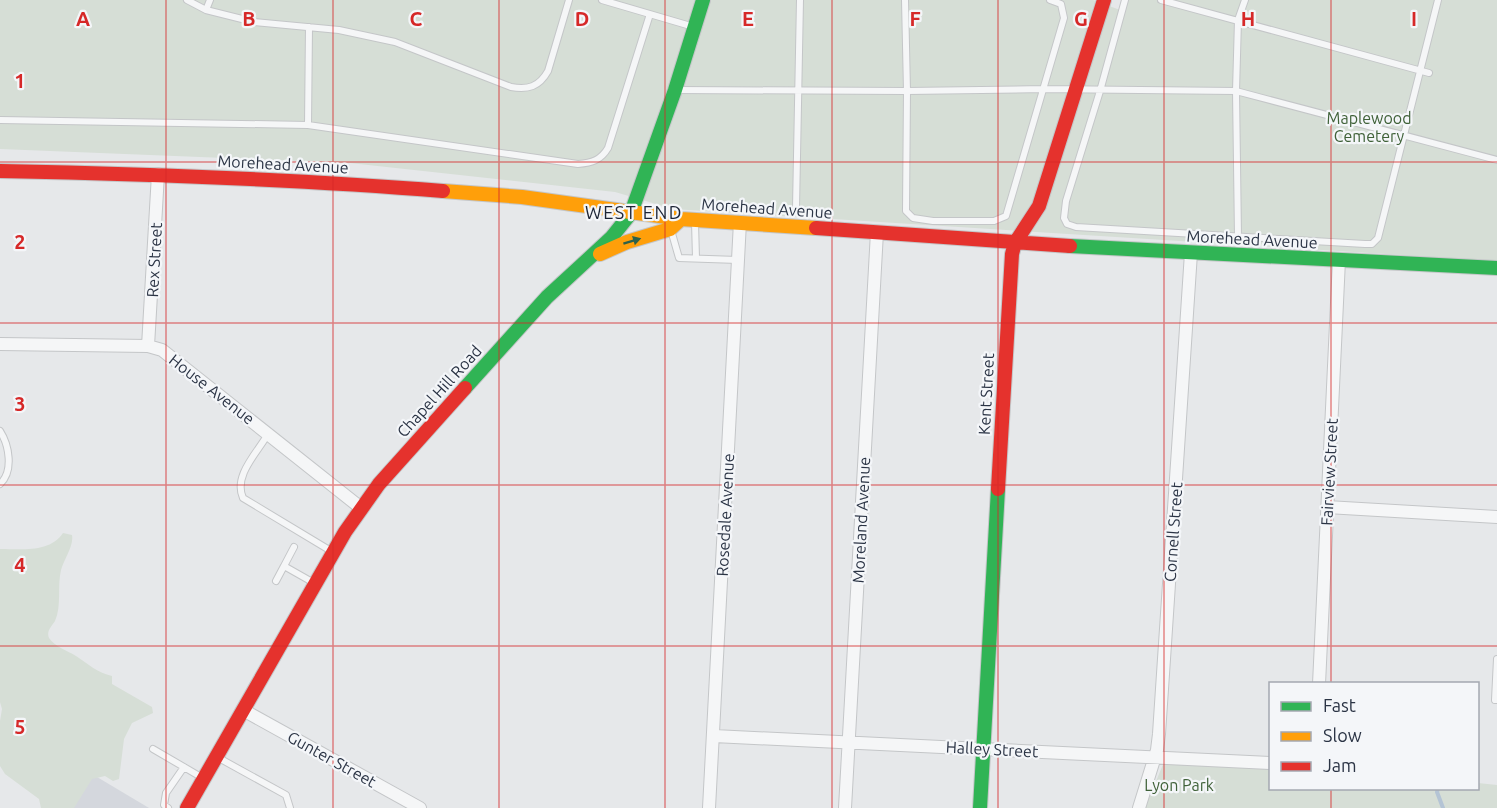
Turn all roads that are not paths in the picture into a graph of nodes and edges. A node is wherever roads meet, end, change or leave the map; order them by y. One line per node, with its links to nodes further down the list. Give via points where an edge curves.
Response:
1 (187, 0): 14 (lane)
2 (210, 0): 14 (lane)
3 (569, 0): 17 (lane, via 543,81 523,89 395,42)
4 (602, 0): 15 (lane)
5 (702, 0): 18 (street, Chapel Hill Road)
6 (800, 0): 23 (lane)
7 (905, 0): 24 (lane)
8 (1050, 0): 21 (lane, via 1061,4 1064,18)
9 (1104, 0): 25 (street, Kent Street)
10 (1125, 0): 26 (lane)
11 (1161, 0): 16 (lane)
12 (1245, 0): 16 (lane)
13 (1438, 0): 19 (lane)
14 (206, 10): 17 (lane, via 254,22)
15 (650, 14): 18 (lane); 29 (lane, via 609,148 596,161 578,164)
16 (1238, 20): 19 (lane); 27 (lane)
17 (309, 27): 29 (lane)
18 (694, 27): 22 (street, Chapel Hill Road)
19 (1421, 70): 20 (lane); 30 (lane)
20 (1429, 72)
21 (1044, 89): 24 (lane); 24 (lane, via 1006,216 994,221 933,222 913,218 906,211); 25 (lane)
22 (675, 90): 23 (lane); 35 (street, Chapel Hill Road)
23 (798, 90): 24 (lane); 34 (lane)
24 (907, 91)
25 (1076, 91): 26 (lane); 41 (street, Kent Street, via 1039,206)
26 (1100, 91): 27 (lane); 40 (lane, via 1066,201 1064,221 1076,227)
27 (1236, 91): 30 (lane); 40 (lane)
28 (0, 120): 29 (lane)
29 (308, 125)
30 (1405, 136): 31 (lane); 40 (lane, via 1376,242)
31 (1497, 160)
32 (0, 171): 33 (street, Morehead Avenue)
33 (158, 174): 35 (street, Morehead Avenue, via 476,192); 49 (street, Rex Street)
34 (796, 208)
35 (631, 213): 36 (street, Morehead Avenue); 46 (street, Chapel Hill Road, via 616,233)
36 (688, 219): 37 (street, Morehead Avenue); 38 (street); 43 (lane)
37 (740, 222): 39 (street, Morehead Avenue); 44 (street, Rosedale Avenue)
38 (670, 229): 43 (lane, via 679,258); 46 (street, one-way to 38, via 621,244)
39 (877, 232): 41 (street, Morehead Avenue); 66 (street, Moreland Avenue)
40 (1238, 237)
41 (1015, 243): 42 (street, Morehead Avenue); 68 (street, Kent Street)
42 (1191, 253): 45 (street, Morehead Avenue); 70 (street, Cornell Street)
43 (696, 258): 44 (lane)
44 (738, 260): 65 (street, Rosedale Avenue)
45 (1339, 260): 47 (street, Morehead Avenue); 53 (street, Fairview Street)
46 (582, 262): 54 (street, Chapel Hill Road, via 399,460)
47 (1497, 267)
48 (0, 344): 49 (street, House Avenue)
49 (148, 346): 51 (street, House Avenue, via 169,355)
50 (0, 431): 52 (lane, via 8,452 8,469)
51 (268, 434): 54 (street, House Avenue); 57 (lane, via 240,479 243,498)
52 (0, 484)
53 (1327, 507): 55 (street); 62 (street, Fairview Street)
54 (361, 508): 57 (street, Chapel Hill Road)
55 (1497, 517)
56 (294, 548): 58 (lane)
57 (333, 552): 60 (street, Chapel Hill Road)
58 (284, 566): 59 (lane); 60 (lane)
59 (276, 581)
60 (315, 583): 64 (street, Chapel Hill Road)
61 (1497, 659): 63 (lane)
62 (1319, 682)
63 (1497, 700)
64 (243, 710): 69 (street, Chapel Hill Road); 77 (street, Gunter Street)
65 (714, 736): 66 (street, Halley Street); 78 (street, Rosedale Avenue)
66 (849, 742): 68 (street, Halley Street); 79 (street, Moreland Avenue)
67 (153, 749): 72 (lane)
68 (983, 749): 70 (street, Halley Street); 80 (street, Kent Street)
69 (217, 756): 73 (street, Chapel Hill Road); 76 (lane, via 286,795)
70 (1155, 758): 71 (street, Halley Street); 81 (street, Cornell Street)
71 (1269, 763)
72 (184, 767): 73 (lane); 74 (lane, via 166,793 164,805)
73 (204, 778): 75 (street, Chapel Hill Road)
74 (168, 808)
75 (188, 808)
76 (290, 808)
77 (420, 808)
78 (710, 808)
79 (845, 808)
80 (980, 808)
81 (1139, 808)

